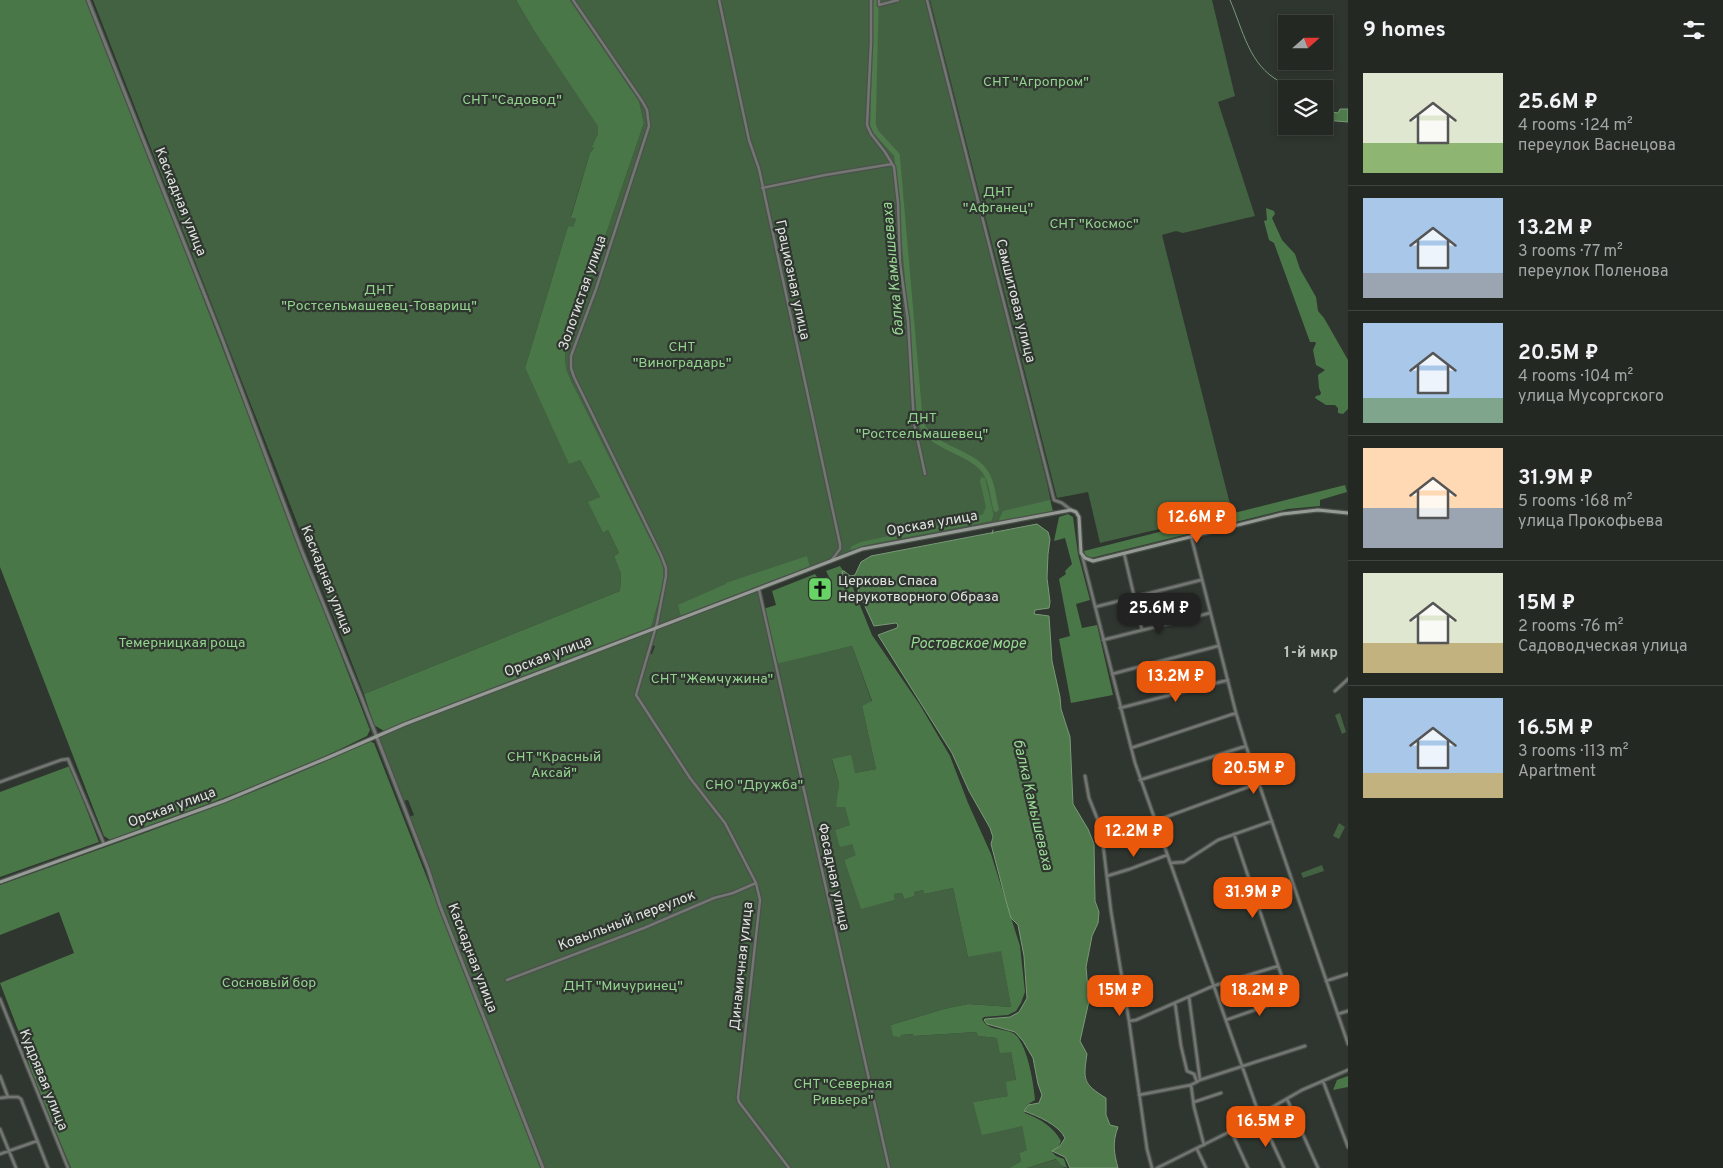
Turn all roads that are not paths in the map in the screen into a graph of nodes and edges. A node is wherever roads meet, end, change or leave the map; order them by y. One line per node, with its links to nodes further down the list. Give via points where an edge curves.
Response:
1 (88, 0): 32 (street, Каскадная улица)
2 (573, 0): 22 (street, Золотистая улица, via 642,101 649,118 647,136 571,356 571,368 664,562 666,576)
3 (719, 0): 9 (street, Грациозная улица)
4 (871, 0): 8 (street, via 867,125)
5 (879, 0): 6 (street, via 879,5)
6 (898, 0)
7 (928, 0): 11 (street, Самшитовая улица, via 1054,500)
8 (892, 164): 9 (street); 10 (street, via 898,203 914,423)
9 (762, 188): 16 (street, Грациозная улица, via 840,544)
10 (925, 474)
11 (1072, 510): 15 (main road, via 1080,520); 16 (main road, Орская улица, via 871,547)
12 (1348, 513): 13 (main road, via 1326,510 1289,513)
13 (1191, 536): 14 (main road); 17 (street)
14 (1124, 553): 15 (main road, via 1093,561); 19 (street)
15 (1081, 554): 20 (street)
16 (830, 562): 18 (main road, Орская улица)
17 (1201, 580): 19 (street); 21 (street)
18 (759, 590): 22 (main road, Орская улица); 88 (street, Фасадная улица)
19 (1134, 597): 20 (street); 23 (street)
20 (1095, 607): 24 (street)
21 (1210, 613): 23 (street); 25 (street)
22 (656, 628): 32 (main road, Орская улица); 47 (street, Динамичная улица, via 636,695 690,778 725,823)
23 (1143, 630): 24 (street)
24 (1103, 640): 26 (street)
25 (1218, 646): 26 (street); 27 (street)
26 (1112, 674): 30 (street)
27 (1228, 680): 30 (street); 31 (street)
28 (1348, 680): 29 (street)
29 (1335, 691)
30 (1120, 708): 34 (street)
31 (1236, 713): 33 (street); 34 (street)
32 (376, 736): 42 (main road, Орская улица, via 224,800); 86 (street, Каскадная улица)
33 (1246, 746): 36 (street); 38 (street)
34 (1131, 748): 36 (street)
35 (1085, 776): 45 (street, via 1089,798 1101,828)
36 (1140, 780): 39 (street)
37 (0, 782): 42 (street, via 68,759)
38 (1259, 784): 39 (street); 40 (street)
39 (1155, 821): 43 (street)
40 (1272, 821): 41 (street); 51 (street)
41 (1234, 834): 44 (street, via 1218,840 1184,862); 48 (street)
42 (104, 844): 46 (main road, Орская улица)
43 (1167, 855): 44 (street); 45 (street)
44 (1170, 863): 52 (street)
45 (1107, 876): 59 (street)
46 (0, 882)
47 (756, 883): 50 (street, Ковыльный переулок); 87 (street, Динамичная улица, via 760,900 738,1098)
48 (1278, 966): 52 (street); 58 (street, via 1289,998)
49 (1348, 974): 51 (street)
50 (506, 980)
51 (1326, 981): 57 (street)
52 (1213, 986): 53 (street); 58 (street)
53 (1189, 997): 55 (street); 66 (street)
54 (0, 999): 85 (street, Кудрявая улица)
55 (1176, 1003): 59 (street); 66 (street, via 1187,1071)
56 (1348, 1010): 57 (street)
57 (1338, 1014): 60 (street)
58 (1226, 1020): 62 (street)
59 (1129, 1021): 69 (street)
60 (1348, 1044)
61 (1305, 1046): 62 (street)
62 (1243, 1066): 66 (street); 74 (street)
63 (1348, 1070): 65 (street)
64 (0, 1076): 70 (street)
65 (1323, 1080): 72 (street); 79 (street)
66 (1199, 1081): 67 (street)
67 (1191, 1085): 69 (street); 73 (street)
68 (1221, 1093): 73 (street)
69 (1139, 1095): 89 (street)
70 (8, 1097): 71 (street); 77 (street, via 21,1099)
71 (0, 1098)
72 (1286, 1099): 74 (street); 94 (street)
73 (1194, 1102): 78 (street)
74 (1260, 1114): 76 (street); 93 (street)
75 (0, 1129): 81 (street)
76 (1232, 1132): 78 (street); 92 (street)
77 (37, 1141): 81 (street); 84 (street)
78 (1204, 1145): 80 (street)
79 (1348, 1147)
80 (1198, 1150): 90 (street); 91 (street)
81 (9, 1151): 82 (street); 83 (street)
82 (0, 1154)
83 (16, 1168)
84 (48, 1168)
85 (68, 1168)
86 (543, 1168)
87 (788, 1168)
88 (889, 1168)
89 (1152, 1168)
90 (1157, 1168)
91 (1206, 1168)
92 (1248, 1168)
93 (1284, 1168)
94 (1318, 1168)

